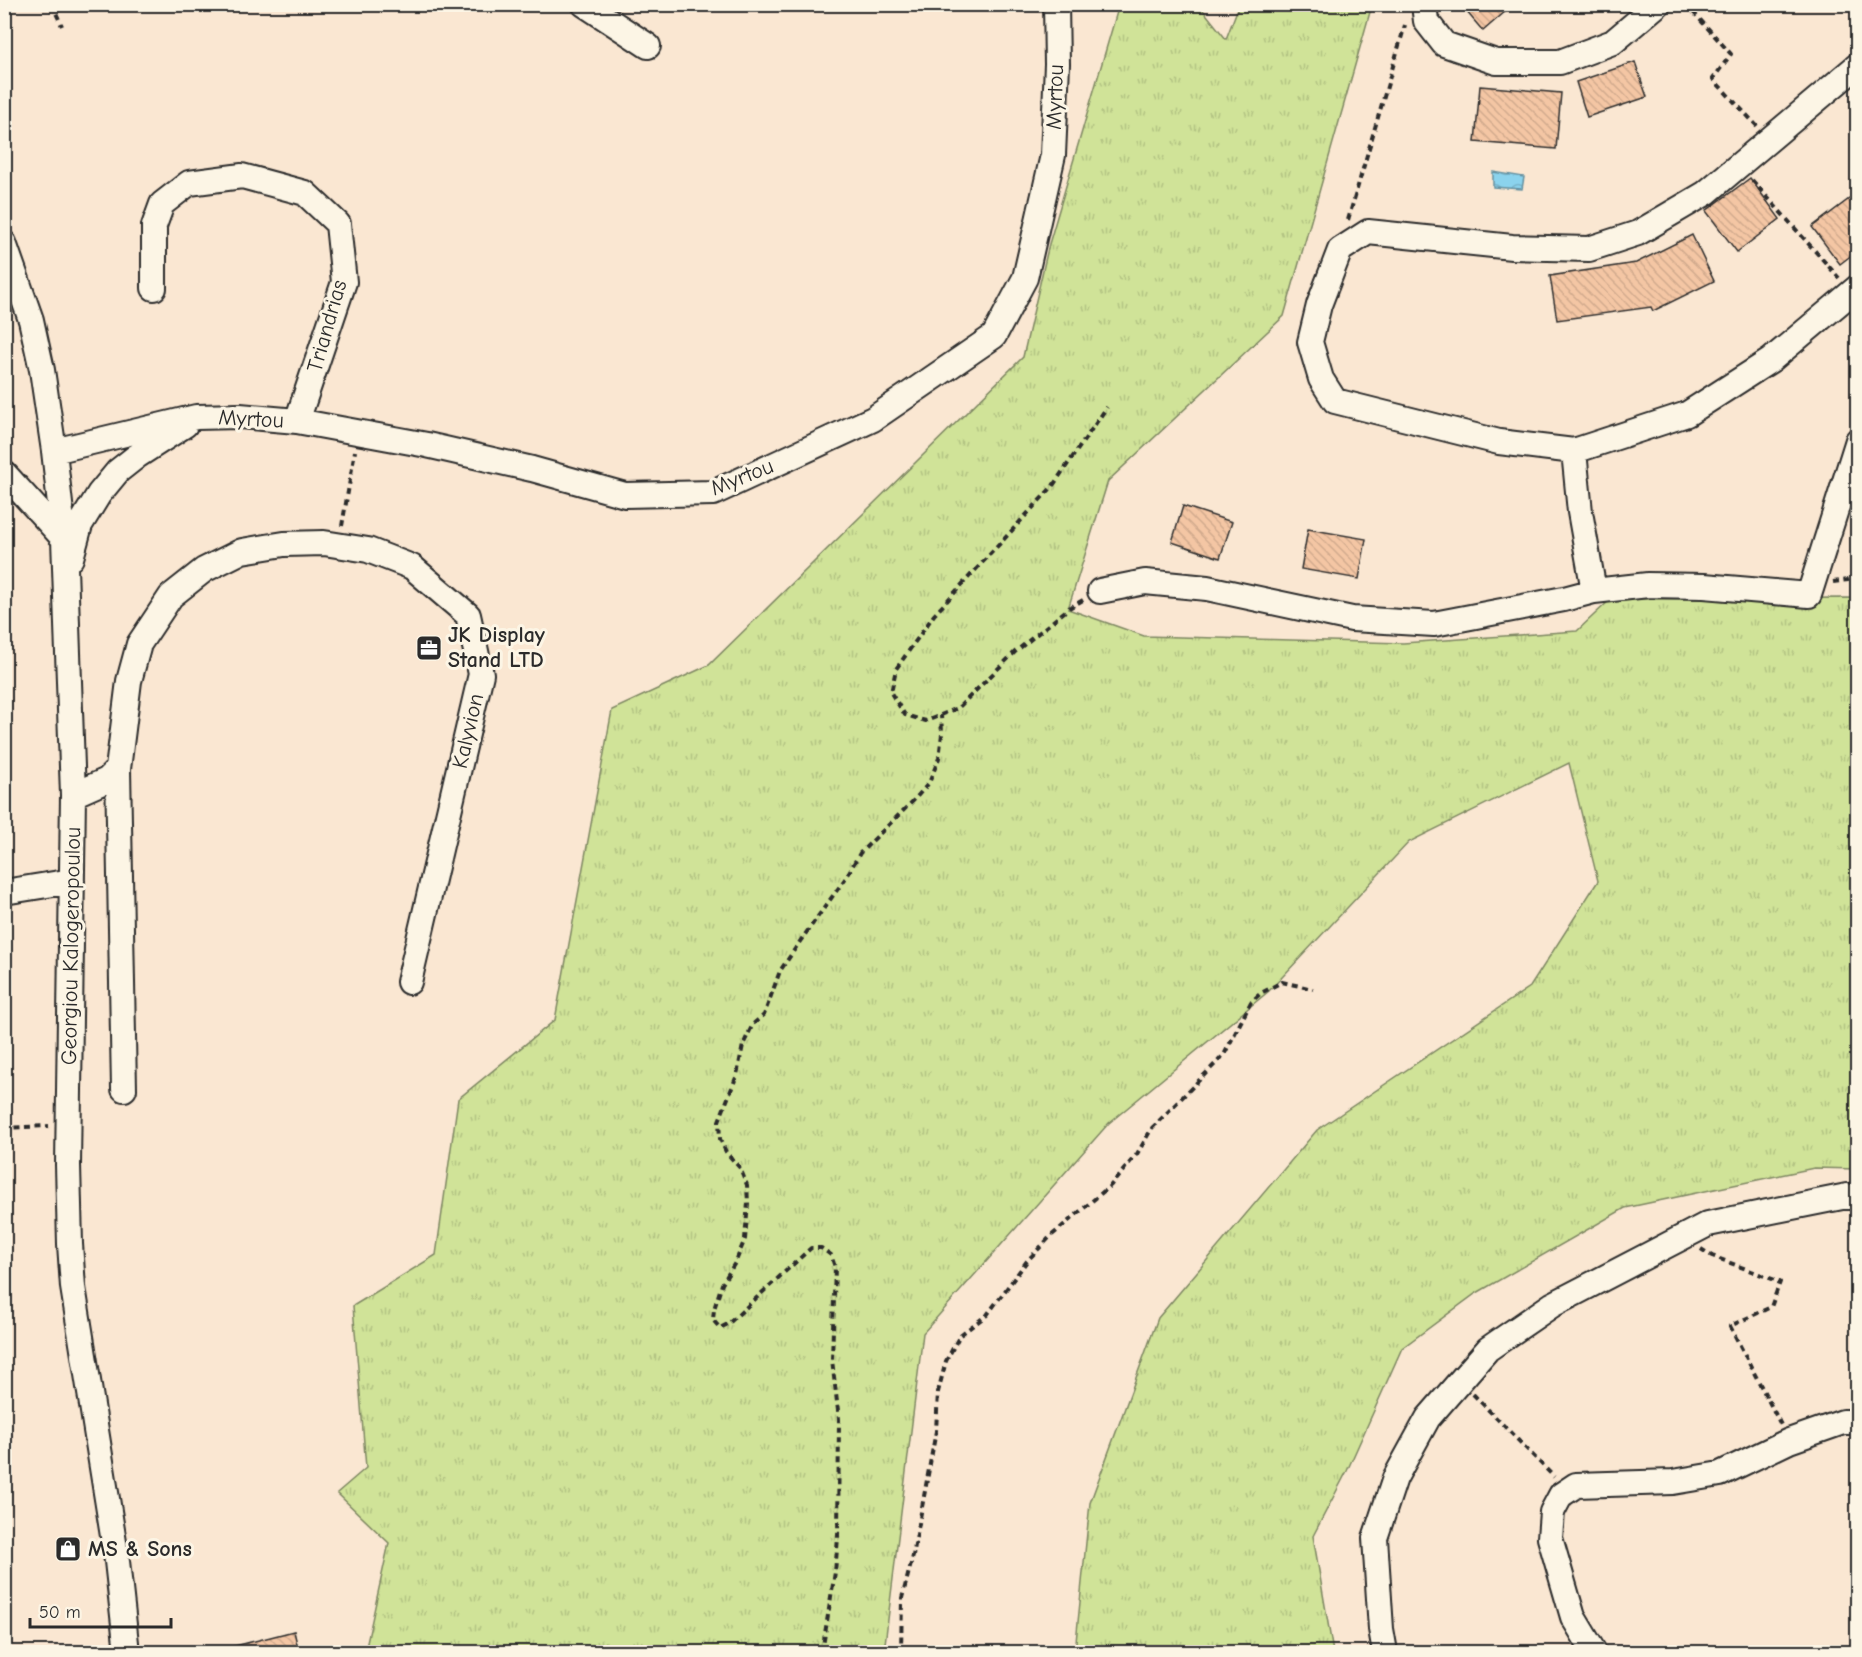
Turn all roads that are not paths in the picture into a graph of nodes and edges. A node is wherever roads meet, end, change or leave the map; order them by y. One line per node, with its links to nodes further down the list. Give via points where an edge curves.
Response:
1 (584, 4): 5 (street)
2 (1056, 4): 11 (street, Myrtou, via 1053,154 1025,278 994,336 873,419 713,493 625,495 427,445)
3 (1658, 4): 4 (street, via 1612,42 1560,62 1496,62 1444,44)
4 (1416, 10)
5 (648, 46)
6 (1857, 65): 14 (street, via 1706,193 1638,233 1589,249 1512,247 1368,232 1340,250 1310,342 1321,379 1335,401 1499,442)
7 (4, 243): 13 (street, Georgiou Kalogeropoulou, via 31,320)
8 (154, 288): 11 (street, Triandrias, via 154,226 162,204 189,183 242,177 305,193 338,224 344,282)
9 (1854, 289): 14 (street, via 1771,360 1686,414)
10 (196, 417): 11 (street, Myrtou); 13 (street, Myrtou); 17 (street, via 118,471 99,494 80,525)
11 (297, 421)
12 (1857, 440): 19 (street, via 1809,595 1704,586 1648,585)
13 (54, 451): 16 (street, Georgiou Kalogeropoulou)
14 (1574, 451): 19 (street)
15 (4, 472): 16 (street)
16 (64, 539): 17 (street, Georgiou Kalogeropoulou)
17 (66, 579): 21 (street, Georgiou Kalogeropoulou)
18 (1100, 591): 19 (street, via 1145,582 1196,587 1352,619 1434,624)
19 (1594, 591)
20 (118, 769): 21 (street, via 107,780); 24 (street, Kalyvion, via 129,681 139,644 171,596 204,570 242,551 324,543 368,550 412,567 468,615 482,674); 25 (street, Kalyvion)
21 (73, 795): 22 (street, Georgiou Kalogeropoulou)
22 (72, 881): 23 (street); 28 (street, Georgiou Kalogeropoulou, via 69,1125 73,1287 117,1561)
23 (4, 892)
24 (408, 982)
25 (124, 1089)
26 (1857, 1198): 29 (street, via 1847,1196 1708,1224 1552,1305 1488,1349 1428,1418 1395,1478 1376,1538)
27 (1857, 1422): 30 (street, via 1843,1422 1789,1441 1720,1474 1673,1482 1576,1485 1561,1495 1552,1512 1550,1538 1574,1617)
28 (127, 1653)
29 (1385, 1653)
30 (1594, 1653)

